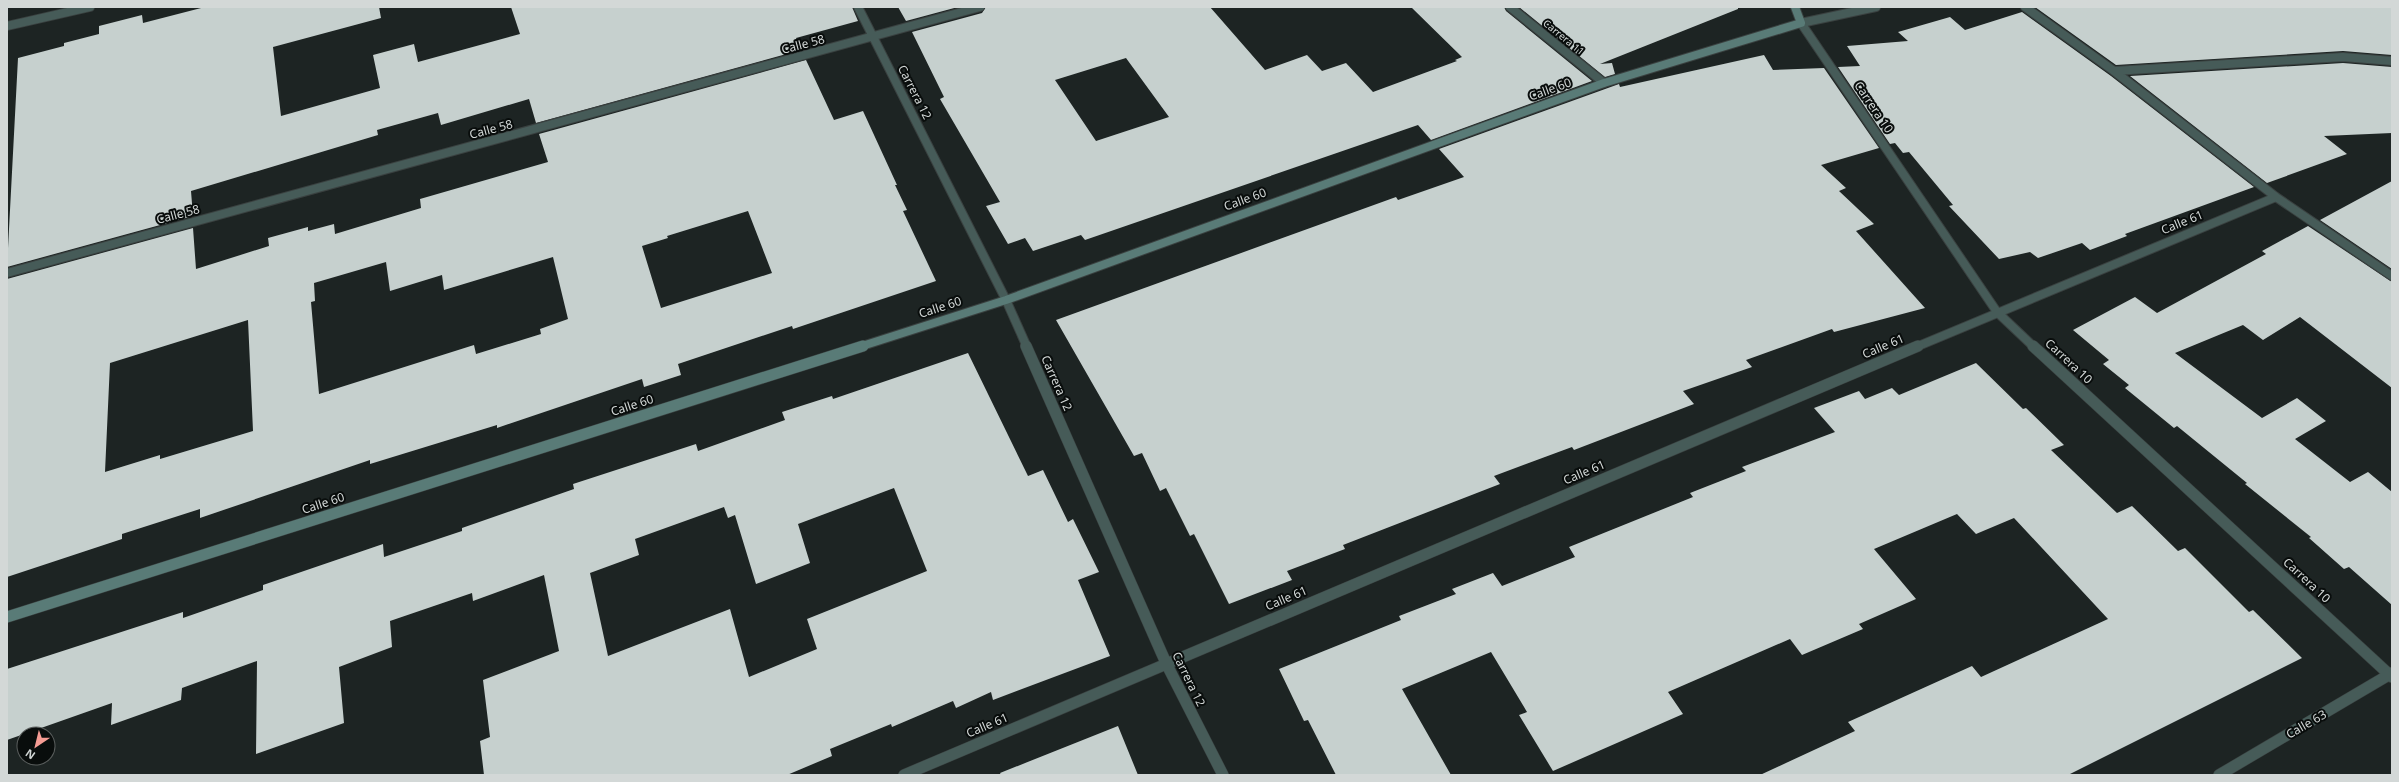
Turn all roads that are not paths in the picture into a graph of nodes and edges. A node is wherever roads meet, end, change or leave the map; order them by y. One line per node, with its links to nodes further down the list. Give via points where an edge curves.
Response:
1 (90, 7): 9 (street)
2 (858, 7): 10 (street, Carrera 12)
3 (980, 7): 10 (street, Calle 58)
4 (1510, 7): 13 (street, Carrera 11)
5 (1795, 7): 8 (street, Carrera 10)
6 (1876, 7): 8 (street, Calle 60)
7 (2025, 7): 12 (street)
8 (1801, 23): 13 (street, Calle 60); 18 (street, Carrera 10)
9 (7, 26)
10 (873, 38): 15 (street, Calle 58); 17 (street, Carrera 12)
11 (2392, 61): 12 (street, via 2343,57)
12 (2114, 71): 14 (street)
13 (1604, 83): 17 (street, Calle 60)
14 (2276, 197): 16 (street); 18 (street, Calle 61)
15 (7, 273)
16 (2392, 276)
17 (1006, 300): 19 (street, Calle 60); 20 (street, Carrera 12)
18 (1997, 312): 20 (street, Calle 61); 21 (street, Carrera 10)
19 (7, 617)
20 (1166, 662): 22 (street, Calle 61); 23 (street, Carrera 12)
21 (2391, 675): 24 (street, Calle 63)
22 (904, 775)
23 (1223, 775)
24 (2219, 775)

